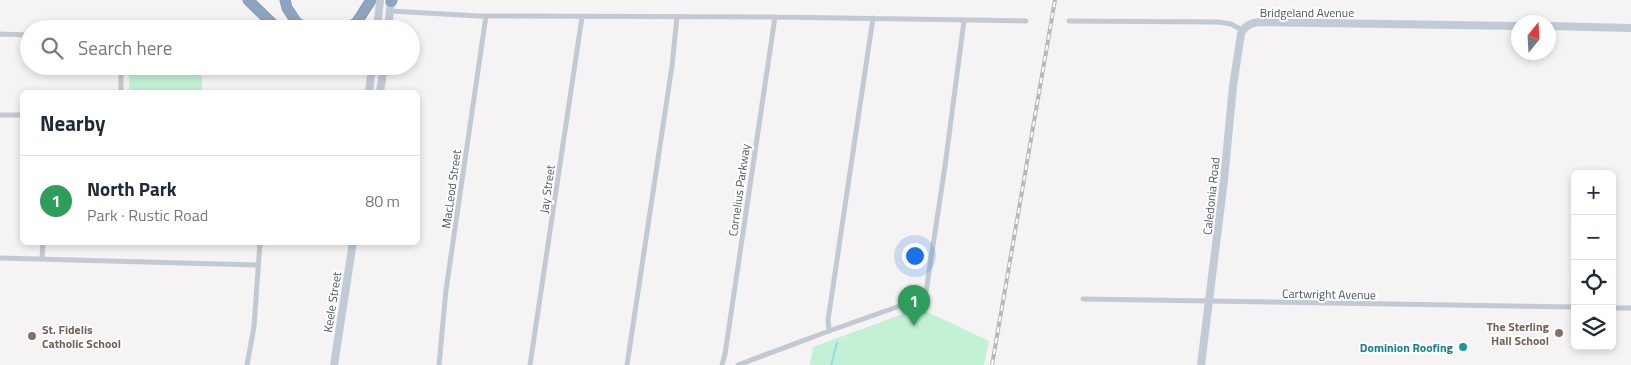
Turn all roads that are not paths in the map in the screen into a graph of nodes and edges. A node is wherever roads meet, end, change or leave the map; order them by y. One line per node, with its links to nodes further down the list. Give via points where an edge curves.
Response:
1 (248, 0): 10 (highway)
2 (285, 0): 11 (highway, via 286,8)
3 (371, 0): 12 (highway)
4 (389, 3): 5 (street, via 447,15); 13 (street); 14 (street)
5 (486, 16): 6 (street); 46 (street, MacLeod Street, via 449,272)
6 (582, 17): 7 (street); 47 (street, Jay Street)
7 (677, 17): 8 (street); 48 (street)
8 (775, 17): 9 (street); 49 (street, Cornelius Parkway)
9 (873, 18): 15 (street); 43 (street, via 828,320)
10 (269, 20)
11 (295, 20)
12 (358, 20)
13 (381, 20)
14 (388, 20)
15 (964, 21): 16 (street); 43 (street, via 926,292 920,298)
16 (1026, 21)
17 (1069, 22): 21 (street, via 1218,22)
18 (1511, 26): 21 (street, Bridgeland Avenue, via 1259,22)
19 (1556, 26): 20 (street)
20 (1631, 28)
21 (1242, 30): 39 (street, Caledonia Road)
22 (0, 34): 23 (street)
23 (20, 35)
24 (121, 75): 27 (street)
25 (371, 75): 28 (street)
26 (383, 75): 29 (street)
27 (120, 90)
28 (369, 90)
29 (380, 90)
30 (0, 115): 31 (street)
31 (20, 116)
32 (44, 245): 36 (street)
33 (260, 245): 37 (street)
34 (353, 245): 45 (street, Keele Street)
35 (0, 258): 36 (street)
36 (42, 259): 37 (street)
37 (258, 265): 44 (street, via 254,328)
38 (1083, 299): 39 (street, Cartwright Avenue)
39 (1210, 301): 40 (street, Cartwright Avenue); 51 (street, Caledonia Road)
40 (1571, 307)
41 (1616, 308): 42 (street)
42 (1631, 308)
43 (829, 331): 50 (street)
44 (247, 365)
45 (334, 365)
46 (439, 365)
47 (530, 365)
48 (627, 365)
49 (722, 365)
50 (738, 365)
51 (1201, 365)

